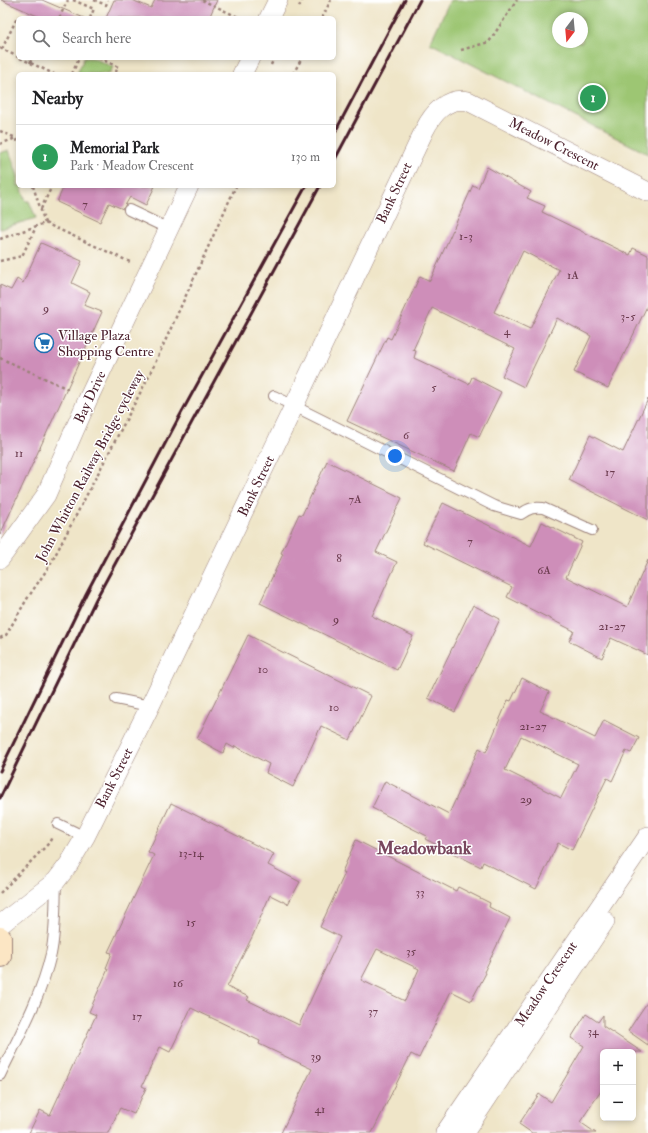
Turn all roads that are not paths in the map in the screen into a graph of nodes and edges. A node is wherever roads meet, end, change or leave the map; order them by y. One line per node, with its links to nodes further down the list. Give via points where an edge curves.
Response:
1 (278, 0): 2 (street)
2 (270, 16)
3 (249, 60): 4 (street)
4 (243, 72)
5 (460, 99): 7 (street, Meadow Crescent, via 478,105); 11 (street, Bank Street, via 443,106 427,126)
6 (188, 188): 9 (street, Bay Drive)
7 (648, 192)
8 (129, 210): 9 (lane)
9 (170, 229): 13 (street, Bay Drive, via 88,399 46,495)
10 (274, 396): 11 (lane)
11 (294, 406): 12 (lane, via 494,506 521,514 528,509 543,508); 15 (street, Bank Street)
12 (592, 530)
13 (0, 559)
14 (116, 699): 15 (lane)
15 (150, 706): 18 (street, Bank Street)
16 (58, 824): 18 (lane)
17 (648, 836): 25 (street, Meadow Crescent)
18 (85, 837): 20 (street, Bank Street)
19 (648, 857): 26 (street, Meadow Crescent)
20 (56, 881): 21 (street, Bank Street); 24 (lane, via 54,930 44,978)
21 (0, 925)
22 (0, 938): 23 (main road)
23 (0, 956)
24 (0, 1076)
25 (445, 1133)
26 (464, 1133)

